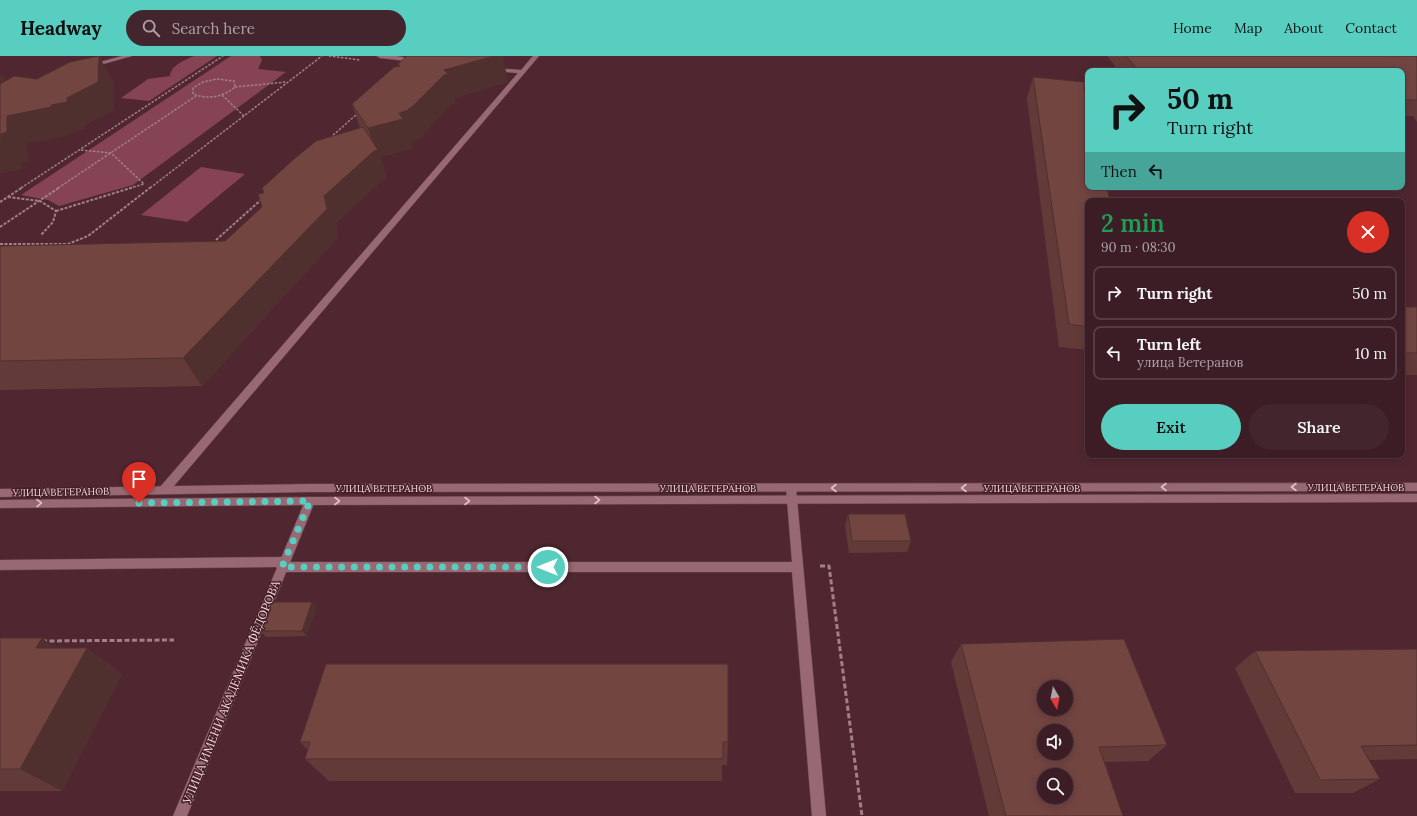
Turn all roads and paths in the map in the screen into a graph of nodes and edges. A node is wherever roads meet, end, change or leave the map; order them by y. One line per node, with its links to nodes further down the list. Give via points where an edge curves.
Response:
1 (129, 56): 8 (street, via 95,64)
2 (223, 56): 17 (path)
3 (322, 56): 10 (path)
4 (380, 56): 6 (street)
5 (536, 56): 9 (street)
6 (420, 60)
7 (490, 68): 9 (street)
8 (82, 70)
9 (522, 72): 29 (street)
10 (288, 82): 11 (path); 15 (path)
11 (235, 86): 12 (path); 13 (path, via 234,81 230,80 210,80 193,88)
12 (222, 95): 13 (path); 15 (path)
13 (196, 96): 18 (path)
14 (358, 113): 16 (path)
15 (244, 116): 27 (path, via 88,236 68,244)
16 (328, 140)
17 (81, 150): 18 (path); 19 (path)
18 (111, 153): 21 (path); 23 (path, via 144,184)
19 (8, 198): 21 (path); 22 (path)
20 (263, 198): 26 (path)
21 (39, 200): 23 (path, via 51,205); 24 (path)
22 (0, 202)
23 (56, 211): 25 (path, via 53,222)
24 (0, 227)
25 (42, 236)
26 (216, 240)
27 (0, 244)
28 (1417, 487): 31 (street, УЛИЦА ВЕТЕРАНОВ, one-way to 31)
29 (164, 490): 30 (street, УЛИЦА ВЕТЕРАНОВ); 31 (street, УЛИЦА ВЕТЕРАНОВ, via 309,488)
30 (0, 492)
31 (792, 494): 32 (street, УЛИЦА ВЕТЕРАНОВ); 33 (street, УЛИЦА ВЕТЕРАНОВ, one-way to 31); 37 (street)
32 (1417, 498)
33 (310, 501): 34 (street, УЛИЦА ВЕТЕРАНОВ, one-way to 33); 35 (street, УЛИЦА ИМЕНИ АКАДЕМИКА ФЁДОРОВА)
34 (0, 504)
35 (283, 564): 36 (street); 37 (street); 40 (street, УЛИЦА ИМЕНИ АКАДЕМИКА ФЁДОРОВА)
36 (0, 565)
37 (798, 567): 41 (street); 42 (path, via 829,566)
38 (174, 640): 39 (path)
39 (40, 641)
40 (180, 816)
41 (819, 816)
42 (862, 816)

